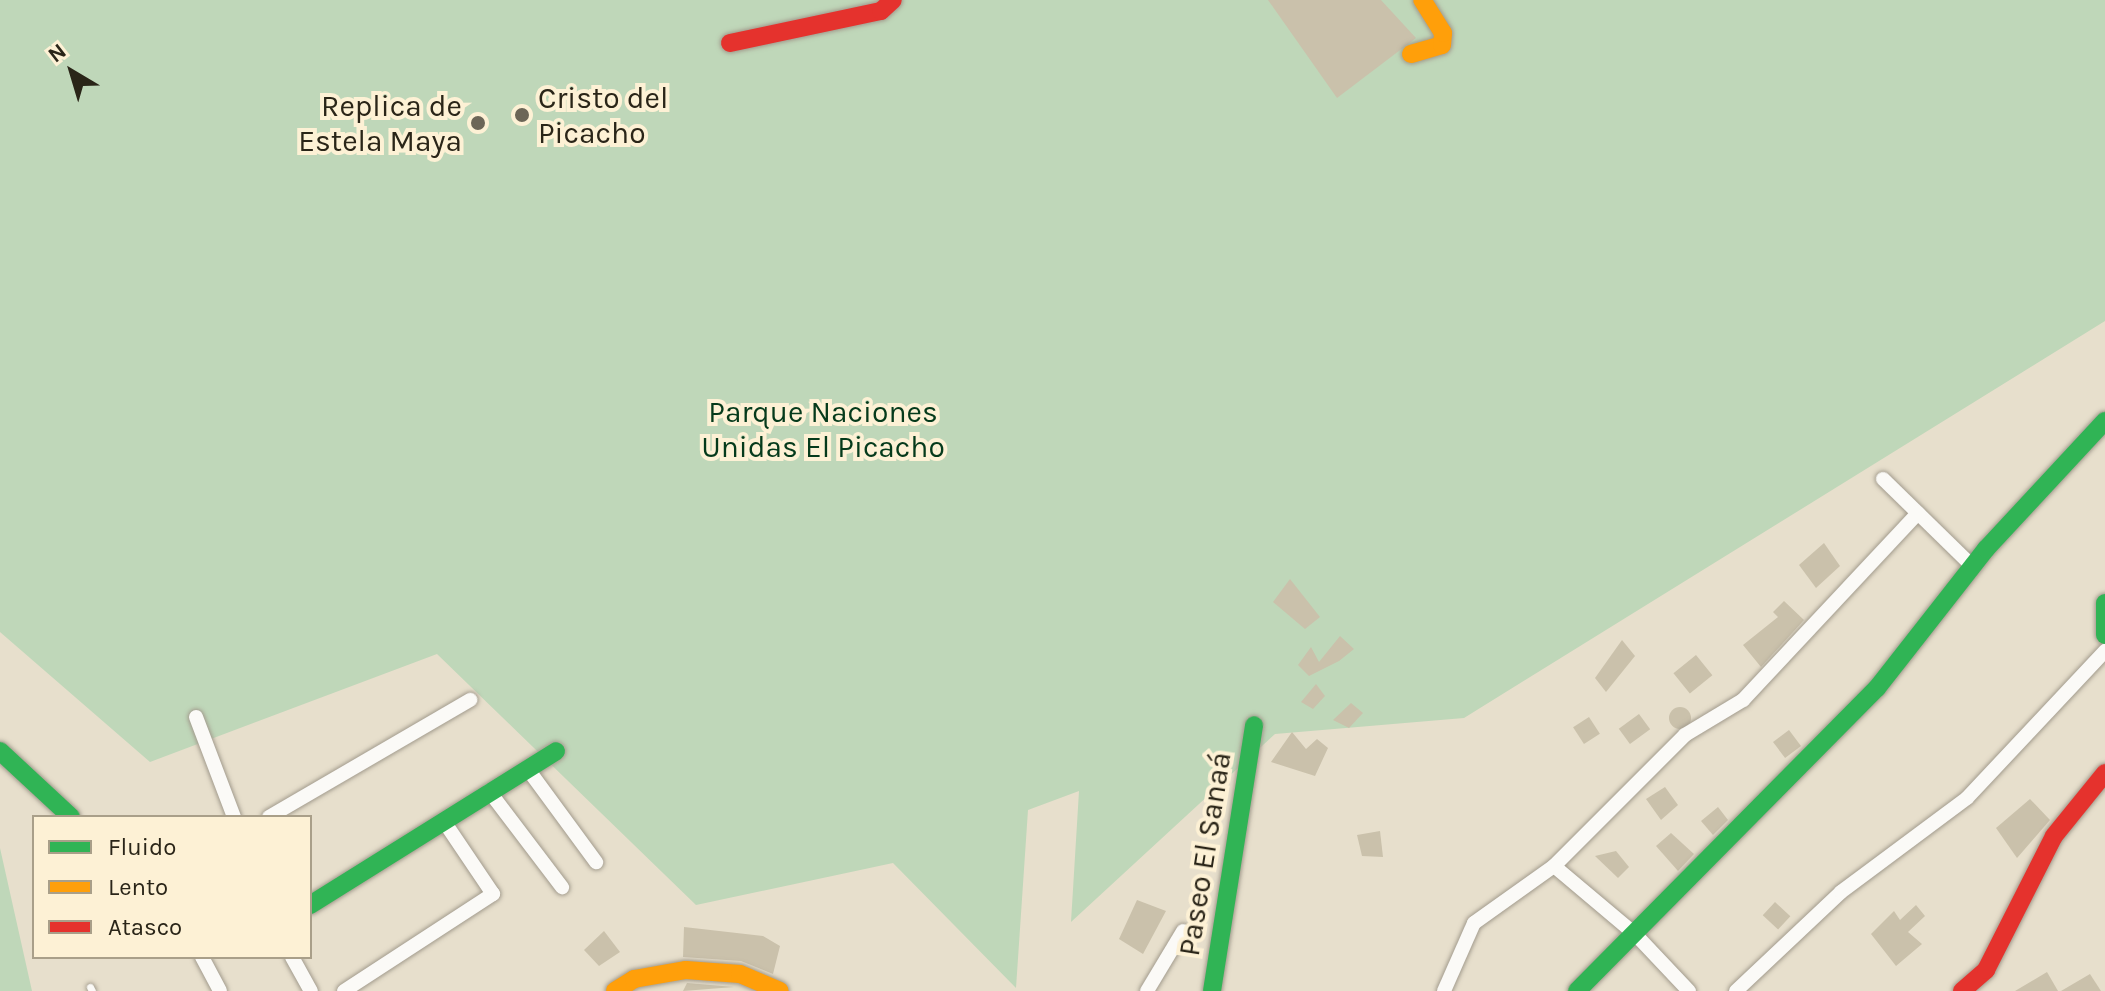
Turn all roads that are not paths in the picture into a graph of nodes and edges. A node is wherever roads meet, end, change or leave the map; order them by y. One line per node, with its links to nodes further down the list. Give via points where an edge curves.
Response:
1 (893, 0): 3 (street, via 881,11)
2 (1422, 0): 4 (street, via 1443,33 1442,45)
3 (730, 43)
4 (1411, 54)
5 (2105, 421): 8 (street)
6 (1883, 479): 7 (street)
7 (1918, 513): 8 (street); 25 (street, via 1743,700 1685,735)
8 (1972, 566): 29 (street, via 1877,688)
9 (2105, 603): 10 (street)
10 (2105, 635)
11 (2105, 651): 42 (street, via 1967,798 1841,892)
12 (470, 700): 22 (street)
13 (196, 717): 21 (street)
14 (1254, 725): 38 (street, Paseo El Sanaá)
15 (0, 751): 20 (street)
16 (556, 751): 17 (street)
17 (527, 768): 19 (street); 24 (street)
18 (2105, 773): 43 (street, via 2054,836 1986,970)
19 (489, 791): 23 (street); 26 (street)
20 (69, 815)
21 (233, 815)
22 (272, 815)
23 (443, 820): 27 (street); 34 (street, via 493,894)
24 (596, 862)
25 (1554, 866): 29 (street); 39 (street, via 1474,923)
26 (562, 887)
27 (312, 904)
28 (1183, 931): 37 (street)
29 (1636, 935): 40 (street); 41 (street)
30 (204, 959): 32 (street)
31 (293, 959): 33 (street)
32 (220, 991)
33 (311, 991)
34 (344, 991)
35 (615, 991): 36 (street, via 634,979 686,970 740,974)
36 (780, 991)
37 (1147, 991)
38 (1212, 991)
39 (1444, 991)
40 (1577, 991)
41 (1689, 991)
42 (1736, 991)
43 (1962, 991)

